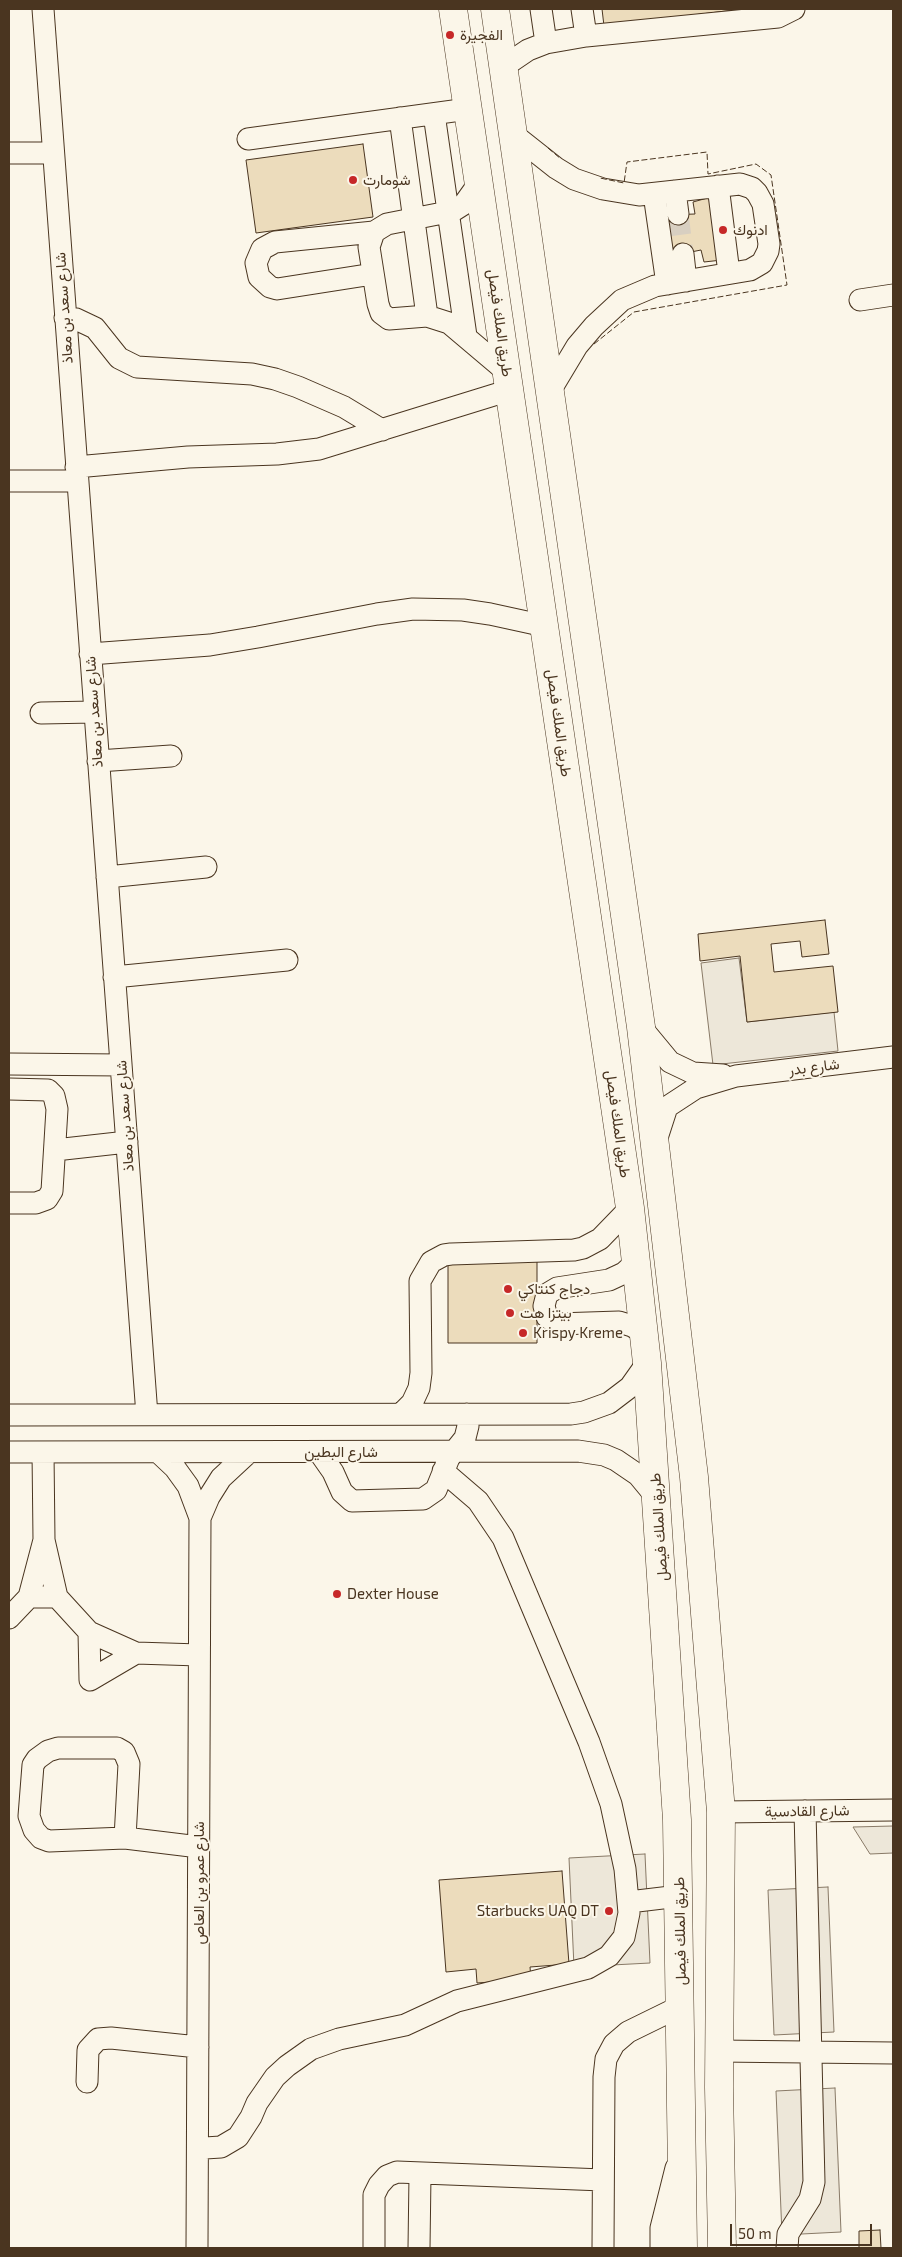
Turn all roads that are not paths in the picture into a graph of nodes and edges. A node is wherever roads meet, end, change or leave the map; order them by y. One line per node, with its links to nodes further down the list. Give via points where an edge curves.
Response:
1 (43, 9): 16 (street, شارع سعد بن معاذ)
2 (453, 9): 10 (main road, طريق الملك فيصل)
3 (495, 9): 9 (main road)
4 (541, 9): 8 (street)
5 (582, 9): 7 (street)
6 (794, 9): 7 (street, via 778,17)
7 (586, 36): 8 (street)
8 (546, 43): 9 (street, via 528,50)
9 (503, 67): 13 (main road)
10 (468, 109): 11 (street); 17 (main road, طريق الملك فيصل)
11 (434, 114): 12 (street); 20 (street)
12 (400, 118): 14 (street); 22 (street)
13 (513, 134): 19 (street, via 574,179 614,192 639,195); 34 (main road)
14 (248, 139)
15 (9, 153): 16 (street)
16 (53, 153): 31 (street, شارع سعد بن معاذ)
17 (479, 183): 20 (street, via 464,204); 33 (main road, طريق الملك فيصل)
18 (718, 186): 19 (street); 25 (street); 25 (street, via 740,184 757,193 763,204 769,244 766,257 756,267)
19 (665, 192): 21 (street); 27 (street)
20 (448, 213): 22 (street); 32 (street)
21 (678, 214)
22 (414, 219): 23 (street, via 382,225); 30 (street)
23 (374, 232): 26 (street, via 369,246); 26 (street, via 275,242 262,249 256,262 259,277 277,289)
24 (683, 254): 27 (street)
25 (729, 273): 27 (street)
26 (373, 274): 30 (street, via 379,308 384,316 394,320)
27 (677, 282): 34 (street, via 644,290 613,307 577,346)
28 (893, 295): 29 (street)
29 (860, 300)
30 (427, 316): 32 (street, via 449,322)
31 (65, 318): 35 (street, via 76,319 94,328 119,358 137,367 275,379 344,407); 36 (street, شارع سعد بن معاذ)
32 (466, 336): 33 (street)
33 (508, 381): 35 (street); 38 (main road, طريق الملك فيصل)
34 (550, 391): 48 (main road)
35 (382, 430): 36 (street, via 298,452 188,457)
36 (76, 474): 37 (street); 39 (street, شارع سعد بن معاذ)
37 (9, 481)
38 (545, 626): 39 (street, via 463,610 413,609 210,645); 58 (main road, طريق الملك فيصل)
39 (90, 654): 40 (street, شارع سعد بن معاذ)
40 (94, 712): 41 (street); 43 (street, شارع سعد بن معاذ)
41 (42, 713)
42 (171, 756): 43 (street)
43 (98, 761): 45 (street, شارع سعد بن معاذ)
44 (206, 867): 45 (street)
45 (107, 877): 47 (street, شارع سعد بن معاذ)
46 (287, 960): 47 (street)
47 (114, 977): 51 (street, شارع سعد بن معاذ)
48 (641, 1027): 52 (street, شارع بدر, via 670,1062 693,1072); 55 (main road)
49 (893, 1057): 52 (street, شارع بدر)
50 (9, 1064): 51 (street)
51 (121, 1065): 54 (street, شارع سعد بن معاذ)
52 (736, 1076): 55 (street, شارع بدر, via 696,1088 667,1107)
53 (9, 1090): 56 (street, via 48,1090 54,1096 57,1109)
54 (127, 1142): 56 (street); 65 (street, شارع سعد بن معاذ)
55 (655, 1146): 84 (main road, via 694,1477)
56 (55, 1150): 57 (street, via 52,1191 47,1199 36,1203)
57 (9, 1203)
58 (630, 1208): 59 (main road, طريق الملك فيصل); 62 (street, via 600,1239 583,1248 451,1254 431,1262 420,1281 419,1388 412,1403)
59 (636, 1262): 60 (main road, طريق الملك فيصل); 60 (street, via 609,1280 557,1288 547,1294 544,1306 547,1317 557,1324 619,1322)
60 (644, 1333): 61 (main road, طريق الملك فيصل)
61 (647, 1363): 63 (street, via 630,1387 597,1409 571,1414); 73 (main road, طريق الملك فيصل)
62 (401, 1414): 63 (street); 65 (street)
63 (467, 1414): 66 (street, via 467,1432)
64 (9, 1415): 65 (street)
65 (146, 1415)
66 (453, 1451): 71 (street, شارع البطين); 72 (street); 73 (street, شارع البطين, via 578,1451 604,1455 638,1475)
67 (9, 1452): 68 (street, شارع البطين)
68 (42, 1452): 69 (street, شارع البطين); 75 (street)
69 (158, 1452): 70 (street, شارع البطين); 74 (street, شارع عمرو بن العاص, via 188,1486)
70 (248, 1452): 71 (street, شارع البطين); 74 (street, شارع عمرو بن العاص, via 221,1478)
71 (319, 1452): 72 (street, via 342,1492 356,1502 423,1499 436,1490)
72 (443, 1471): 88 (street, via 478,1501 503,1538 600,1772 619,1836)
73 (657, 1498): 87 (main road, طريق الملك فيصل)
74 (200, 1518): 81 (street, شارع عمرو بن العاص)
75 (44, 1540): 76 (street); 77 (street)
76 (29, 1597): 77 (street); 78 (street)
77 (56, 1597): 79 (street)
78 (9, 1618)
79 (89, 1632): 80 (street); 80 (street, via 90,1680)
80 (136, 1653): 81 (street)
81 (199, 1656): 86 (street, شارع عمرو بن العاص)
82 (893, 1810): 83 (street, شارع القادسية)
83 (805, 1811): 84 (street, شارع القادسية); 92 (street)
84 (720, 1812): 91 (main road)
85 (126, 1838): 85 (street, via 49,1841 41,1838 29,1816 37,1759 58,1748 117,1748 124,1752 129,1764); 86 (street)
86 (199, 1847): 90 (street, شارع عمرو بن العاص)
87 (679, 1896): 88 (street); 89 (main road, طريق الملك فيصل)
88 (629, 1902): 97 (street, via 624,1937 600,1964 457,2002 405,2025 318,2046 298,2057 275,2077 238,2137 221,2147)
89 (681, 2010): 95 (main road, via 704,2026 708,2075); 96 (main road, طريق الملك فيصل); 99 (street, via 628,2032 614,2044 606,2059)
90 (198, 2047): 94 (street, via 98,2039 88,2050); 97 (street, شارع عمرو بن العاص)
91 (719, 2051): 92 (street); 95 (main road)
92 (811, 2052): 93 (street); 107 (street, via 814,2182 810,2199 788,2234)
93 (893, 2053)
94 (87, 2082)
95 (719, 2087): 106 (main road)
96 (682, 2141): 104 (street, via 660,2228); 105 (main road, طريق الملك فيصل)
97 (198, 2146): 100 (street, شارع عمرو بن العاص)
98 (420, 2175): 99 (street); 101 (street, via 397,2172 379,2184 374,2195); 102 (street)
99 (603, 2180): 103 (street)
100 (197, 2248)
101 (374, 2248)
102 (420, 2248)
103 (603, 2248)
104 (661, 2248)
105 (683, 2248)
106 (722, 2248)
107 (786, 2248)

